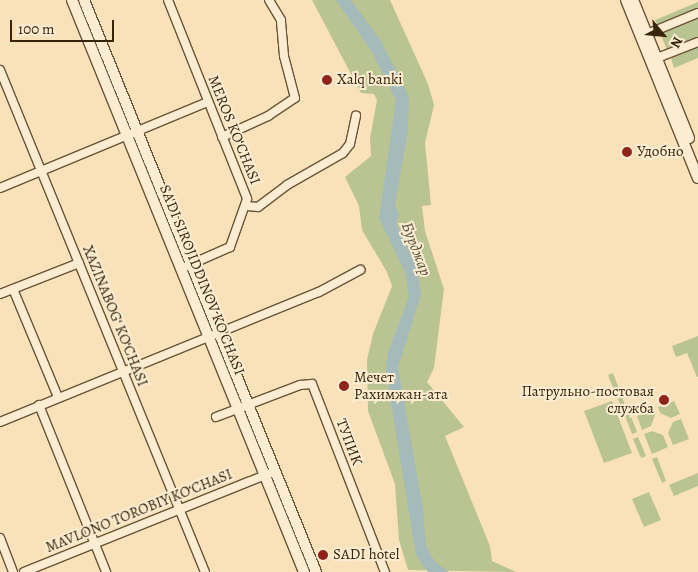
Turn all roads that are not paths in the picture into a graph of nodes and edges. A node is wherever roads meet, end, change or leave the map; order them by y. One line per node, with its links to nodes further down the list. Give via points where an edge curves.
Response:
1 (72, 0): 15 (street, SA'DI SIROJIDDINOV KO'CHASI)
2 (84, 0): 14 (street, SA'DI SIROJIDDINOV KO'CHASI)
3 (168, 0): 12 (street, MEROS KO‘CHASI)
4 (269, 0): 16 (street, via 281,20 284,56 295,98 268,116)
5 (626, 0): 8 (street)
6 (633, 0): 8 (street)
7 (698, 14): 8 (street)
8 (644, 35): 10 (street)
9 (698, 42): 10 (street)
10 (654, 60): 17 (street); 19 (street)
11 (0, 70): 18 (street, XAZINABOG‘ KO‘CHASI)
12 (208, 102): 14 (street); 16 (street, MEROS KO‘CHASI)
13 (356, 116): 21 (street, via 350,144 343,153 287,185 258,207)
14 (138, 131): 15 (street); 23 (street, SA'DI SIROJIDDINOV KO'CHASI)
15 (127, 135): 18 (street); 24 (street, SA'DI SIROJIDDINOV KO'CHASI)
16 (222, 137): 21 (street, MEROS KO‘CHASI)
17 (698, 159)
18 (42, 172): 20 (street); 22 (street, XAZINABOG‘ KO‘CHASI)
19 (698, 178)
20 (0, 188)
21 (247, 206): 23 (street, MEROS KO‘CHASI, via 230,247)
22 (78, 262): 26 (street); 30 (street, XAZINABOG‘ KO‘CHASI)
23 (191, 264): 24 (street, MEROS KO‘CHASI); 28 (street, SA'DI SIROJIDDINOV KO'CHASI)
24 (181, 268): 29 (street, SA'DI SIROJIDDINOV KO'CHASI)
25 (360, 270): 28 (street, via 319,292)
26 (13, 289): 27 (street); 31 (street)
27 (0, 294)
28 (219, 332): 29 (street); 32 (street, SA'DI SIROJIDDINOV KO'CHASI)
29 (208, 336): 30 (street); 34 (street, SA'DI SIROJIDDINOV KO'CHASI)
30 (122, 372): 31 (street); 40 (street, XAZINABOG‘ KO‘CHASI)
31 (58, 397): 33 (street)
32 (248, 404): 34 (street); 38 (street, SA'DI SIROJIDDINOV KO'CHASI); 49 (street, ТУПИК, via 300,385 312,384)
33 (39, 405): 37 (street); 42 (street)
34 (237, 408): 36 (street); 39 (street, SA'DI SIROJIDDINOV KO'CHASI)
35 (0, 412): 37 (street)
36 (216, 417)
37 (2, 421)
38 (276, 471): 39 (street, MAVLONO TOROBIY KO‘CHASI); 48 (street, SA'DI SIROJIDDINOV KO'CHASI)
39 (265, 475): 40 (street, MAVLONO TOROBIY KO‘CHASI); 47 (street, SA'DI SIROJIDDINOV KO'CHASI)
40 (179, 509): 42 (street, MAVLONO TOROBIY KO‘CHASI); 46 (street, XAZINABOG‘ KO‘CHASI)
41 (0, 538): 43 (street)
42 (95, 544): 44 (street, MAVLONO TOROBIY KO‘CHASI); 45 (street)
43 (13, 572)
44 (24, 572)
45 (106, 572)
46 (205, 572)
47 (304, 572)
48 (316, 572)
49 (385, 572)

